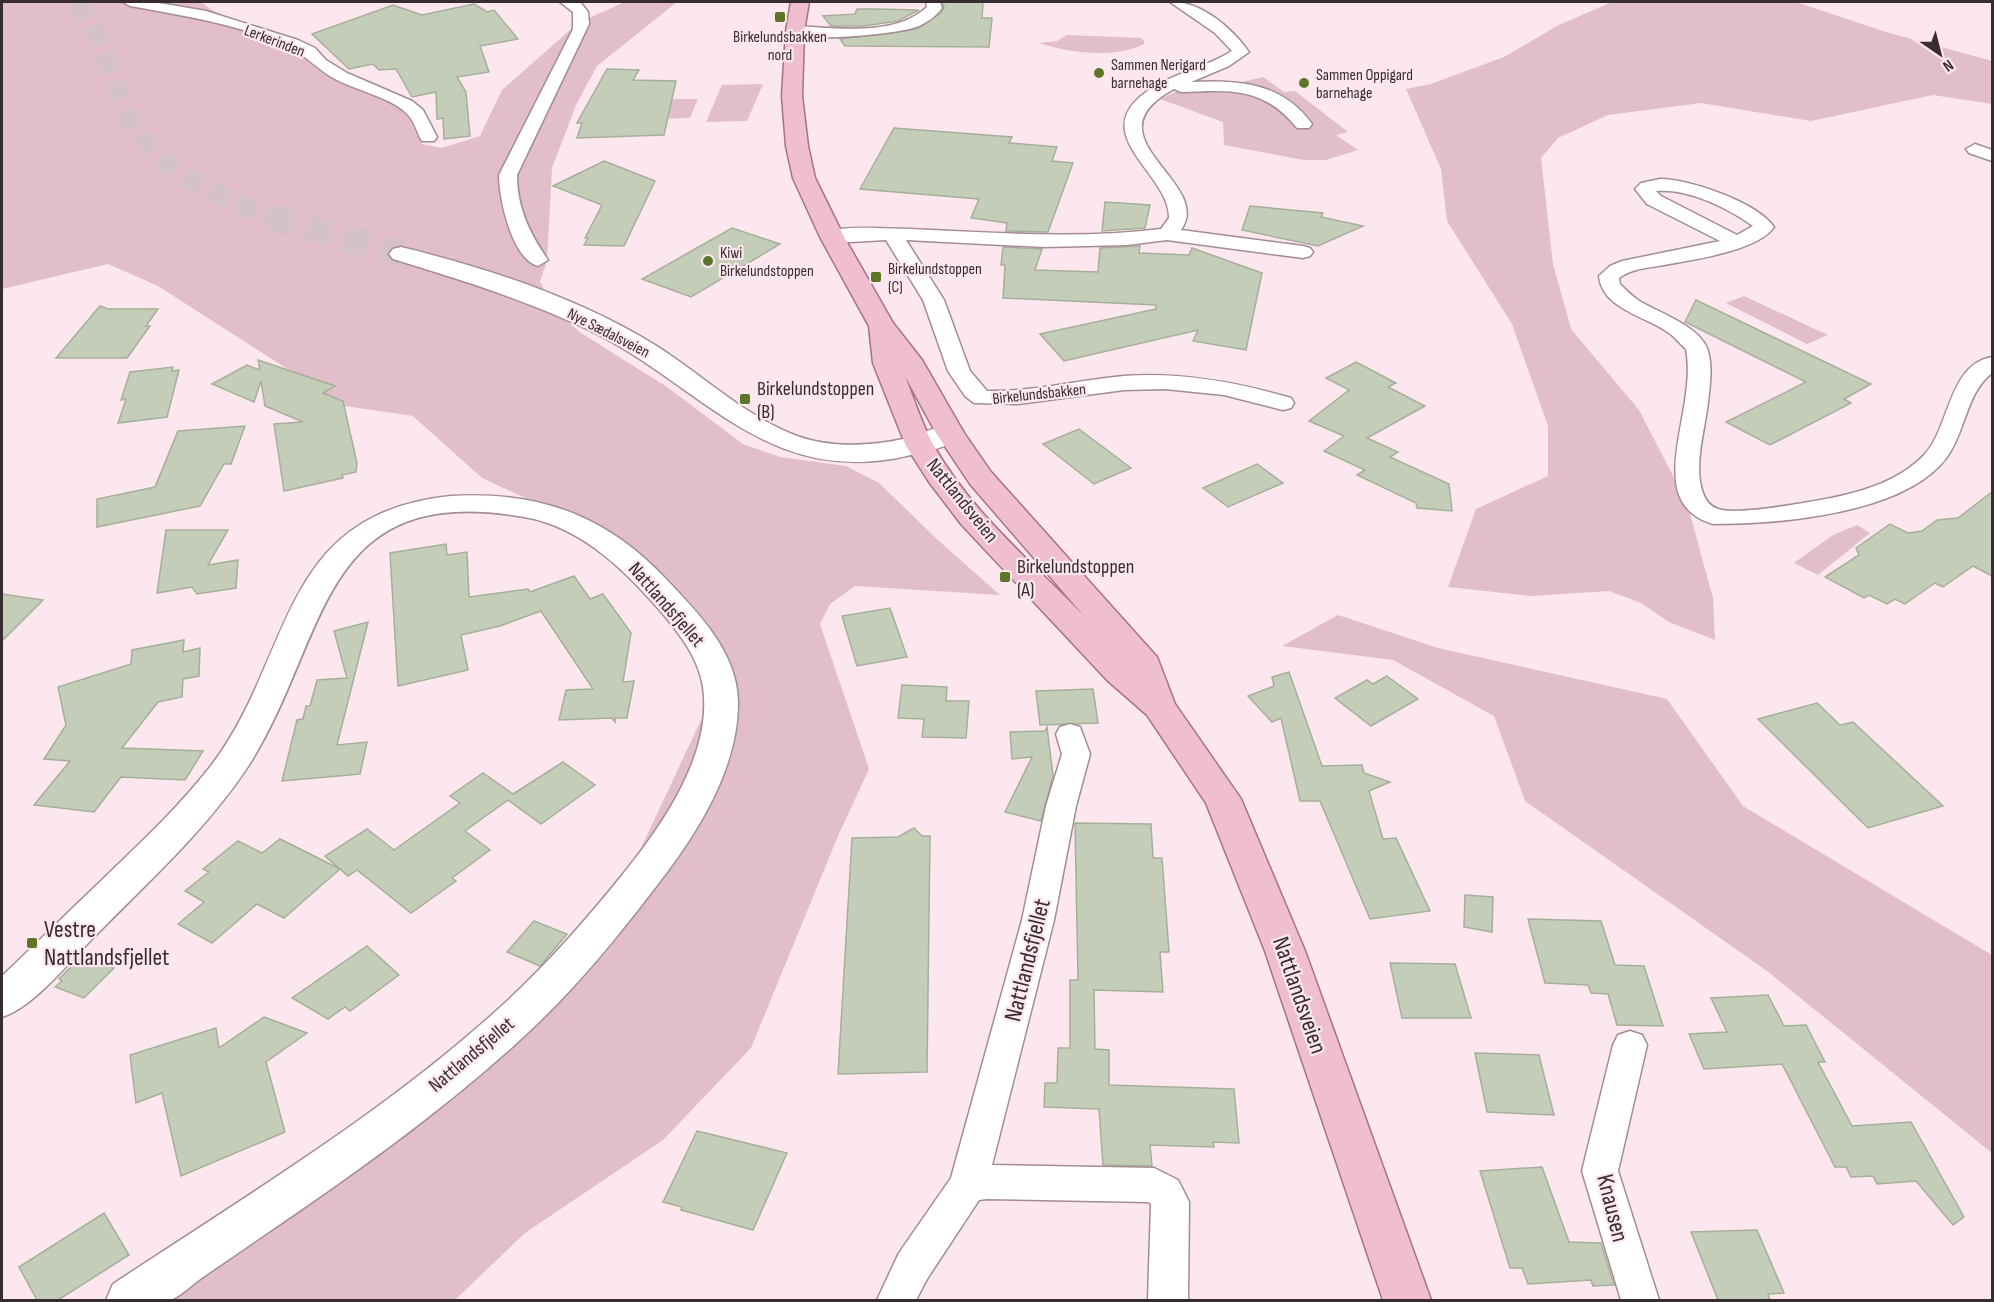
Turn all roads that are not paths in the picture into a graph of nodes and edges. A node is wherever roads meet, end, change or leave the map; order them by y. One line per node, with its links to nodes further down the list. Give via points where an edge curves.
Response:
1 (130, 2): 9 (street, Lerkerinden, via 206,15 304,48 329,70 406,105 417,114)
2 (567, 2): 18 (street, via 580,9 584,18 581,29 508,175 507,189 514,211)
3 (800, 2): 6 (main road)
4 (933, 2): 6 (street, via 931,14 910,25 872,30)
5 (1177, 2): 7 (street, via 1219,27 1241,52 1223,64)
6 (795, 31): 14 (main road, via 792,96 796,146 804,178)
7 (1162, 89): 8 (street, via 1217,86 1260,90 1287,105); 12 (street, via 1141,105 1134,119 1135,138 1176,201 1179,215)
8 (1303, 124)
9 (428, 137)
10 (1975, 149): 11 (street)
11 (1992, 156)
12 (1167, 234): 13 (street, via 1045,241); 16 (street)
13 (893, 235): 14 (street); 21 (street, Birkelundsbakken, via 938,308 966,383 982,398 1124,383 1163,383 1233,388)
14 (832, 237): 19 (main road)
15 (1735, 241): 15 (street, via 1765,227 1752,217 1690,190 1663,184 1644,189 1654,200); 20 (street, via 1629,265 1610,276 1610,285 1631,305 1676,328 1696,348 1699,382 1690,492 1696,504 1714,517 1775,513 1860,498 1914,476 1943,446 1960,398)
16 (1303, 252)
17 (401, 254): 23 (street, Nye Sædalsveien, via 502,284 595,323 653,354 769,434 818,451 844,452 877,452)
18 (538, 260)
19 (882, 326): 22 (main road, via 909,360); 23 (main road, via 886,363)
20 (1992, 363)
21 (1283, 403)
22 (950, 433): 23 (street, Nye Sædalsveien); 24 (main road, Nattlandsveien, via 999,501 1145,665)
23 (917, 437): 24 (main road, Nattlandsveien, via 972,518 1119,672)
24 (1159, 707): 32 (main road, Nattlandsveien, via 1223,799 1247,854 1285,951)
25 (1071, 734): 28 (street, Nattlandsfjellet, via 1076,754 1061,806 1038,920)
26 (2, 1000): 29 (street, Nattlandsfjellet, via 199,805 259,718 296,625 328,568 363,535 399,514 432,506 482,504 529,507 565,518 590,530 630,561 674,607 711,656 721,695 720,723 701,782 683,820 600,933 540,995 436,1084 285,1197)
27 (1630, 1045): 33 (street, Knausen, via 1600,1171)
28 (968, 1185): 30 (street, Nattlandsfjellet, via 913,1266); 31 (street, via 1154,1185 1165,1192 1170,1202)
29 (130, 1300)
30 (896, 1300)
31 (1168, 1300)
32 (1407, 1300)
33 (1640, 1300)

